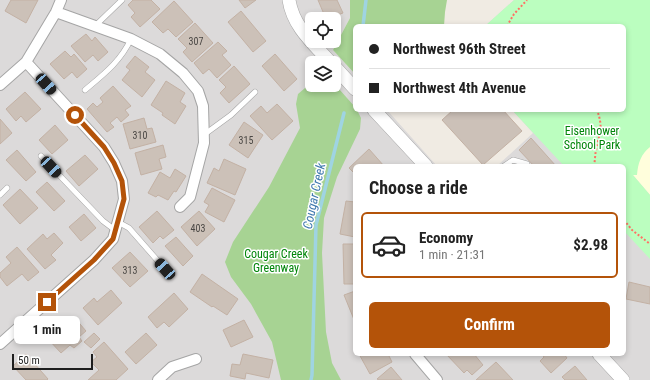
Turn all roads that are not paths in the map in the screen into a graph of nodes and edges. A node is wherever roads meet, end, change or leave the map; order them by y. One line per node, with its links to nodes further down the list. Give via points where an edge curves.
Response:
1 (61, 0): 4 (street)
2 (122, 0): 5 (lane)
3 (289, 0): 7 (street, via 294,19)
4 (56, 12): 5 (street); 8 (street)
5 (95, 26): 6 (street)
6 (131, 39): 12 (lane, via 118,61); 15 (street, via 160,54 183,73 198,91 203,106)
7 (324, 56)
8 (26, 62): 10 (street); 23 (street, via 104,147 114,163 122,181 124,199)
9 (341, 74): 11 (street)
10 (0, 85)
11 (353, 87)
12 (85, 90)
13 (255, 92): 15 (lane, via 231,115)
14 (376, 112): 17 (street)
15 (204, 134): 22 (street, via 192,192)
16 (41, 156): 23 (lane, via 103,221)
17 (424, 164)
18 (507, 164): 19 (lane, via 513,160)
19 (527, 164)
20 (7, 188): 21 (lane)
21 (0, 195)
22 (180, 207)
23 (117, 226): 24 (lane, via 129,228); 25 (street, via 113,239 94,260)
24 (165, 269)
25 (0, 344)
26 (417, 356): 30 (street)
27 (601, 356): 31 (street)
28 (196, 359): 29 (street, via 172,367)
29 (158, 380)
30 (437, 380)
31 (623, 380)

